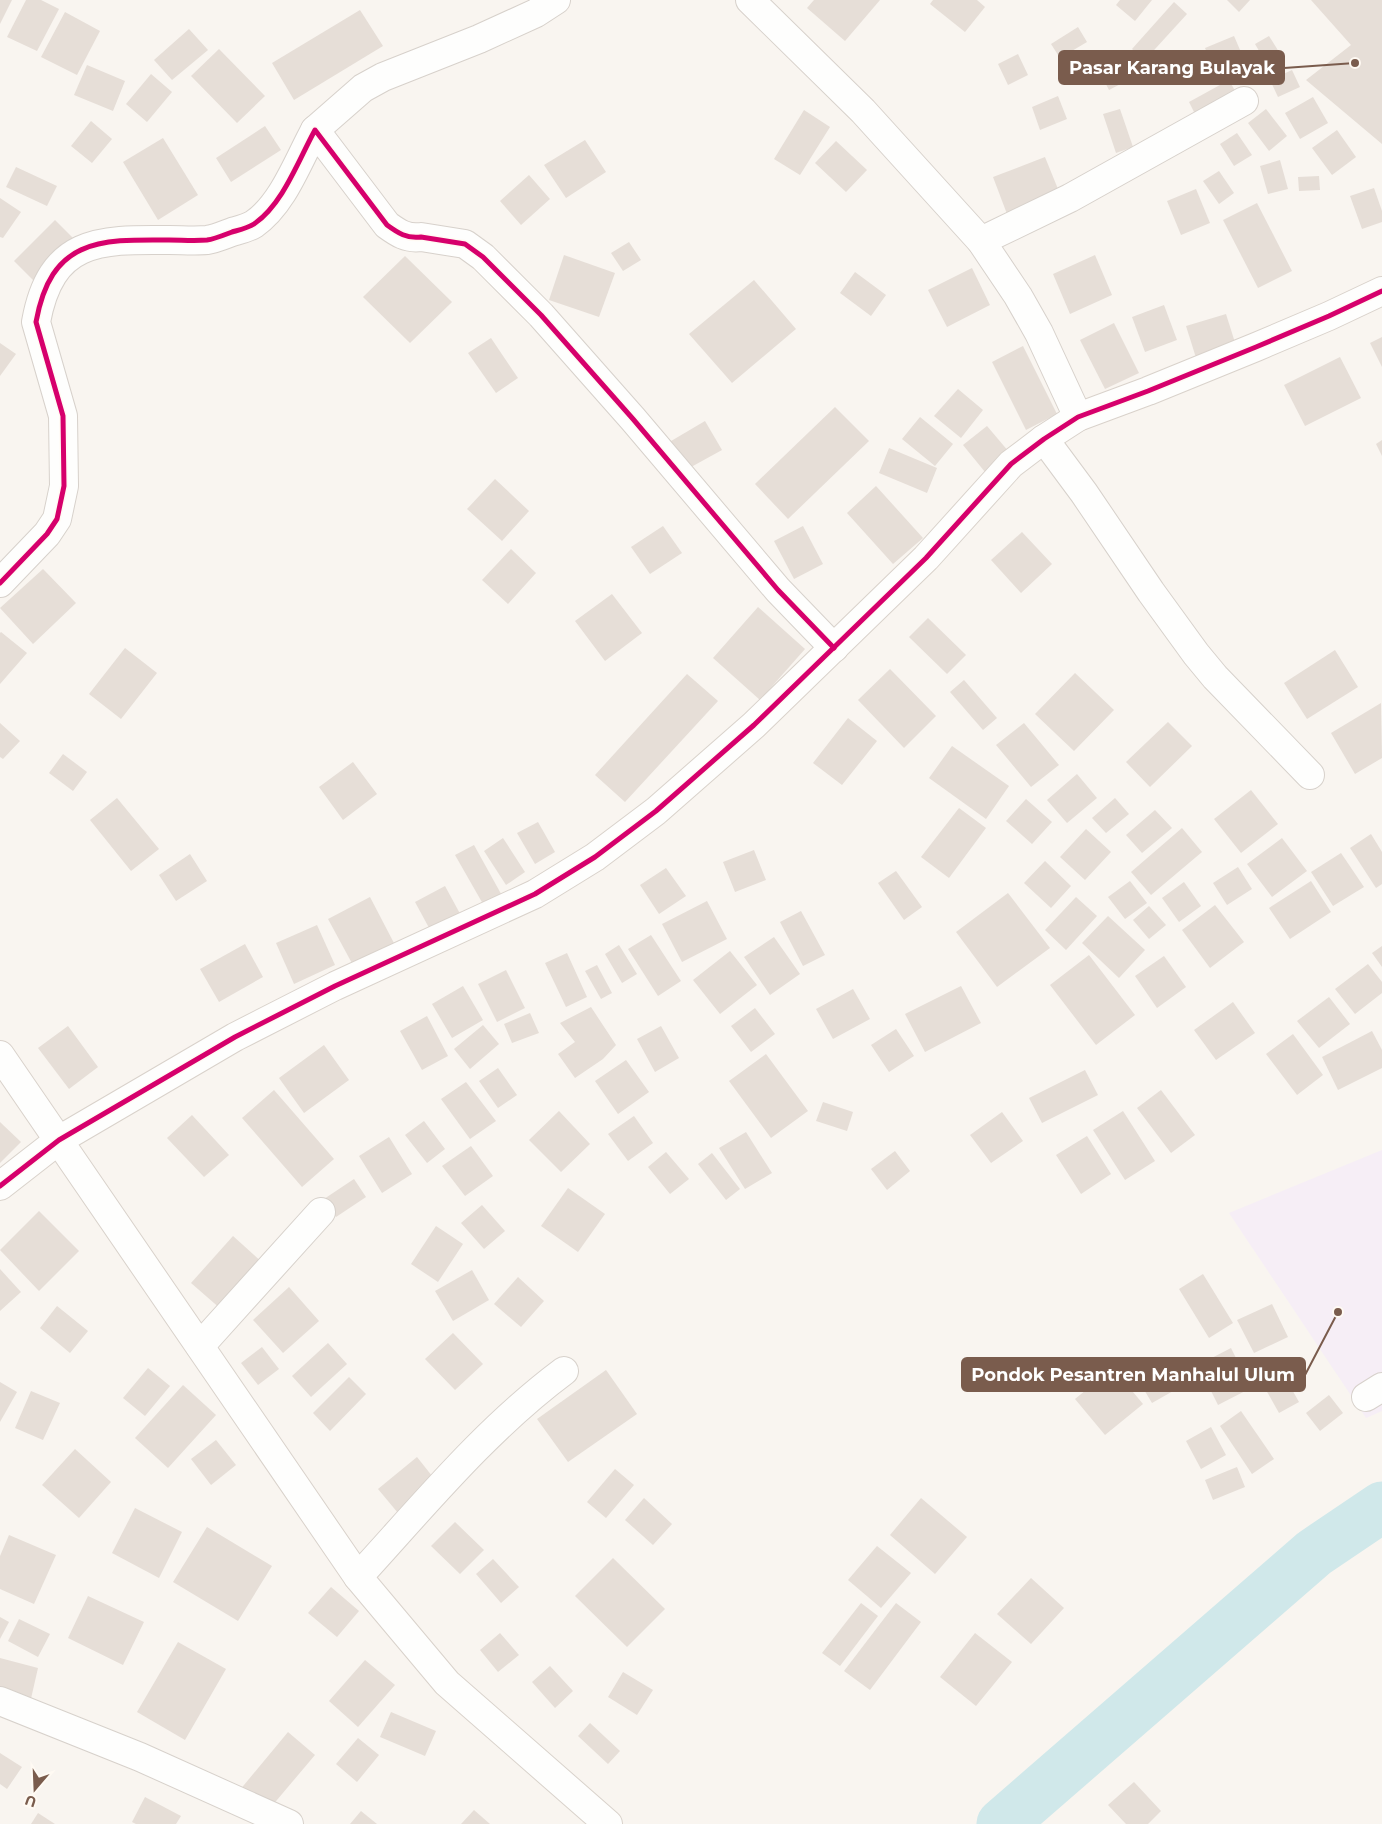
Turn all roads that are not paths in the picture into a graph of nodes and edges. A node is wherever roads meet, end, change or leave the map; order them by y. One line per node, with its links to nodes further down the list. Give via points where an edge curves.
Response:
1 (556, 0): 4 (street, via 536,13 479,39 383,77 363,88)
2 (750, 0): 5 (street, via 863,112)
3 (1244, 101): 5 (street, via 1070,198)
4 (315, 130): 9 (street, via 275,205 252,225 208,240 129,239 88,246 60,264 51,277 36,322 63,416 64,486 57,519 47,534); 10 (street, via 387,225 413,238 465,244 483,257 535,308 634,419 778,590)
5 (981, 241): 7 (street, via 1039,333)
6 (1382, 291): 7 (street, via 1247,351)
7 (1078, 418): 8 (street)
8 (1044, 439): 10 (street, via 1011,464 926,558); 11 (street, via 1196,654)
9 (0, 583)
10 (834, 648): 13 (street, via 656,812 595,857 536,894 335,986 234,1037)
11 (1310, 775)
12 (0, 1055): 13 (street)
13 (59, 1140): 14 (street); 16 (street)
14 (0, 1186)
15 (321, 1212): 16 (street)
16 (200, 1346): 18 (street)
17 (564, 1371): 18 (street, via 509,1415)
18 (358, 1577): 21 (street, via 447,1683)
19 (0, 1701): 20 (street, via 140,1757)
20 (289, 1824)
21 (608, 1824)

